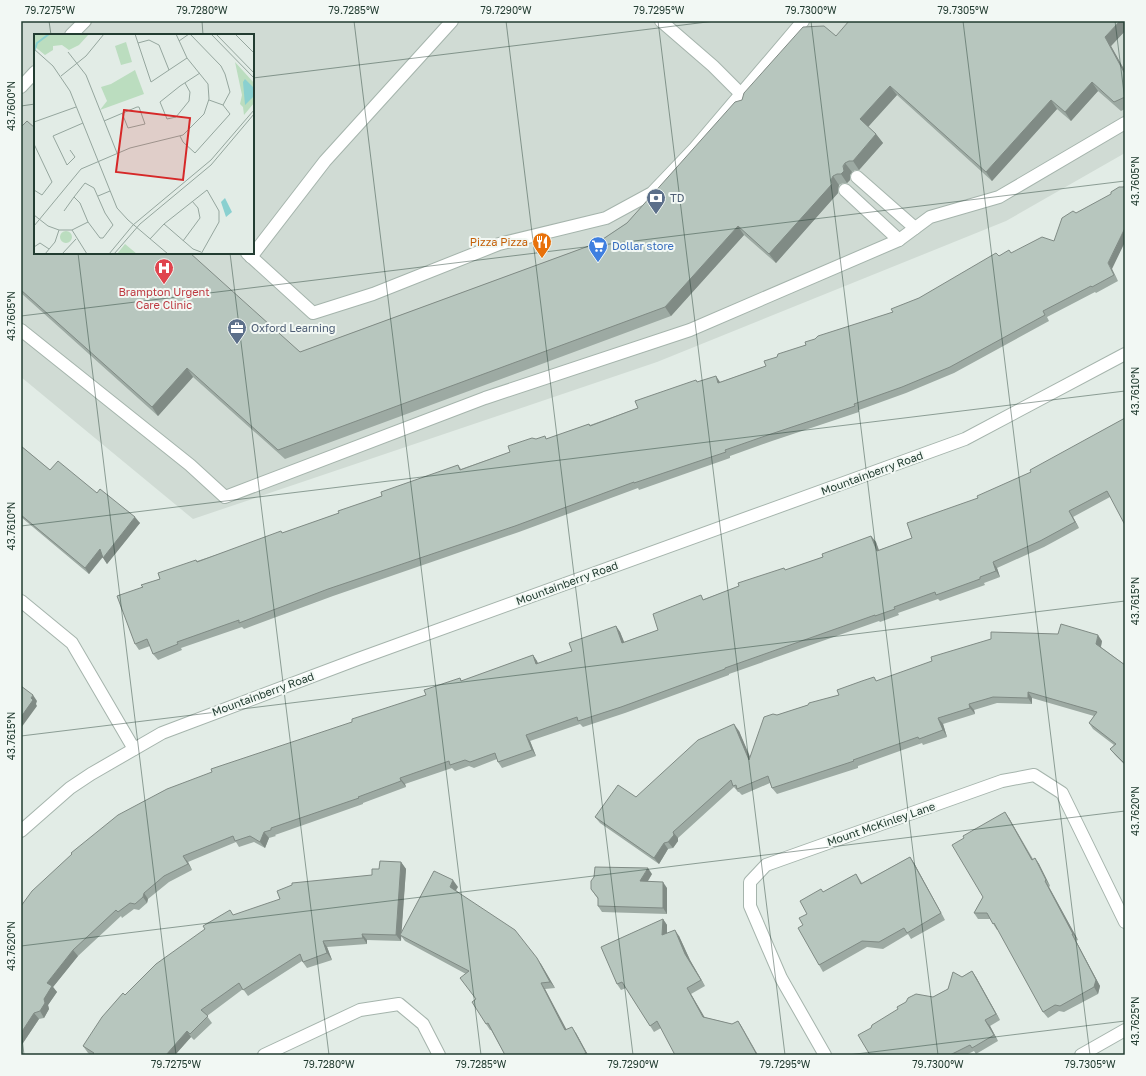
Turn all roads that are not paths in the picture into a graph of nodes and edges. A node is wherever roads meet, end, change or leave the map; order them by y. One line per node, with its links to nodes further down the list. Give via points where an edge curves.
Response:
1 (85, 21): 5 (street)
2 (452, 21): 15 (street, via 325,161)
3 (661, 21): 9 (street, via 713,66)
4 (803, 21): 9 (street)
5 (72, 34)
6 (34, 73): 7 (street)
7 (21, 87)
8 (754, 91): 9 (street)
9 (742, 99): 16 (street, via 652,193 606,218 500,244 373,294 313,313)
10 (1125, 124): 13 (street, via 999,198 930,217)
11 (857, 177): 13 (street)
12 (845, 190): 14 (street)
13 (915, 228): 14 (street)
14 (899, 240): 17 (street, via 690,330 485,398 225,498 190,465)
15 (254, 249)
16 (249, 255)
17 (21, 330)
18 (1125, 354): 20 (street, Mountainberry Road, via 965,439 373,653 162,732)
19 (21, 600): 20 (street, via 72,643)
20 (134, 748): 21 (street, Mountainberry Road, via 70,788)
21 (21, 831)
22 (1125, 922): 26 (street, Mount McKinley Lane, via 1062,793 1034,775 1002,781 766,865 750,882 750,906 781,978)
23 (1125, 1030): 27 (street)
24 (264, 1055): 25 (street, via 360,1010 399,1004 423,1024)
25 (439, 1055)
26 (825, 1055)
27 (1081, 1055)

